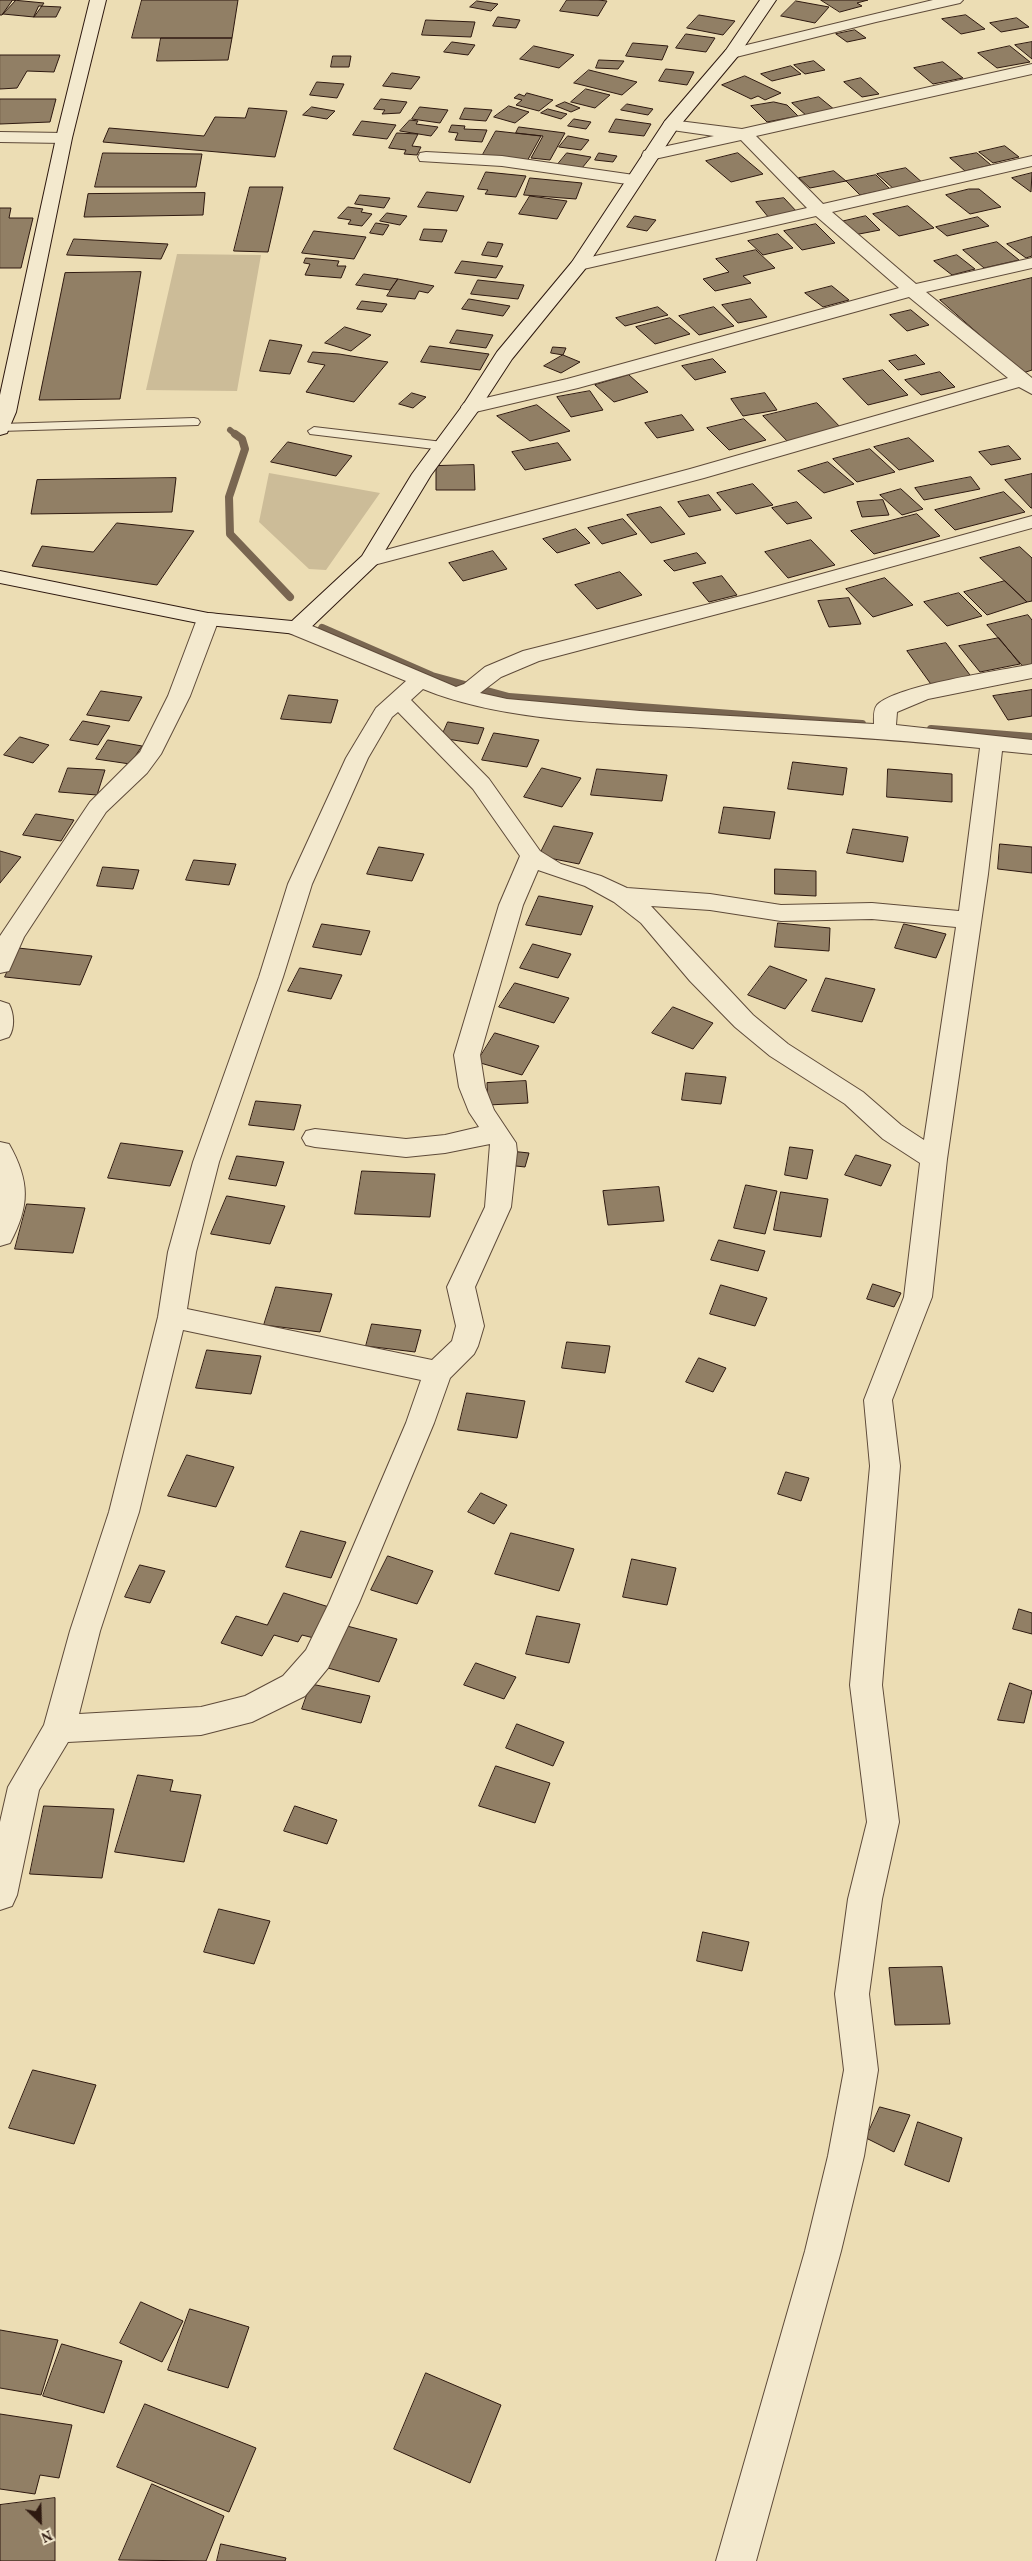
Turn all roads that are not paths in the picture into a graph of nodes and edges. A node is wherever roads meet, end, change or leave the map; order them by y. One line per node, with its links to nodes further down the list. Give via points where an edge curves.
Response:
1 (98, 0): 9 (street)
2 (768, 0): 4 (street)
3 (955, 0): 4 (street)
4 (732, 53): 6 (street)
5 (1032, 69): 7 (street)
6 (671, 125): 7 (street); 10 (street)
7 (746, 135): 10 (street); 14 (street)
8 (0, 137): 9 (street)
9 (64, 138): 20 (street)
10 (650, 155): 13 (street)
11 (426, 157): 13 (street, via 521,163)
12 (1032, 161): 14 (street)
13 (634, 180): 16 (street)
14 (819, 210): 16 (street); 17 (street)
15 (1032, 263): 17 (street)
16 (579, 264): 19 (street, via 504,356)
17 (912, 290): 18 (street); 19 (street, via 571,384)
18 (1027, 384): 25 (street)
19 (471, 407): 23 (street)
20 (2, 420): 21 (lane)
21 (194, 422)
22 (314, 431): 23 (lane)
23 (442, 446): 25 (street)
24 (1032, 522): 31 (street, via 531,656 493,672)
25 (370, 560): 28 (street)
26 (0, 577): 27 (street)
27 (208, 619): 28 (street); 39 (street, via 179,696 150,754 98,807 12,936)
28 (297, 628): 30 (street)
29 (1032, 671): 33 (street, via 907,698)
30 (420, 680): 31 (street); 32 (street)
31 (464, 692): 33 (street, via 506,706 630,717)
32 (399, 701): 36 (street, via 481,784); 47 (street, via 384,713 357,758 300,884 206,1162 182,1252)
33 (885, 722): 34 (street)
34 (992, 744): 35 (street); 38 (street)
35 (1032, 747)
36 (532, 856): 37 (street, via 553,870 593,882); 42 (street, via 511,905 468,1055 472,1087 482,1112)
37 (622, 896): 38 (street, via 710,902 781,913 901,912); 45 (street, via 650,918 744,1021 779,1050 854,1098 892,1132)
38 (968, 920): 45 (street)
39 (0, 965)
40 (0, 1010): 41 (street)
41 (0, 1031)
42 (497, 1133): 43 (street, via 406,1148); 48 (street, via 504,1152 498,1207 461,1287 470,1326 464,1346)
43 (315, 1138)
44 (0, 1151): 46 (street, via 14,1189 12,1209)
45 (934, 1159): 51 (street, via 918,1297 878,1400 885,1466 866,1685 883,1822 865,1899 852,1994 861,2070 846,2156 824,2251)
46 (0, 1236)
47 (172, 1317): 48 (street); 49 (street, via 124,1512 85,1631)
48 (438, 1372): 49 (street, via 344,1604 317,1659 294,1686 252,1708 201,1721)
49 (60, 1729): 50 (street, via 24,1787)
50 (0, 1894)
51 (736, 2561)

